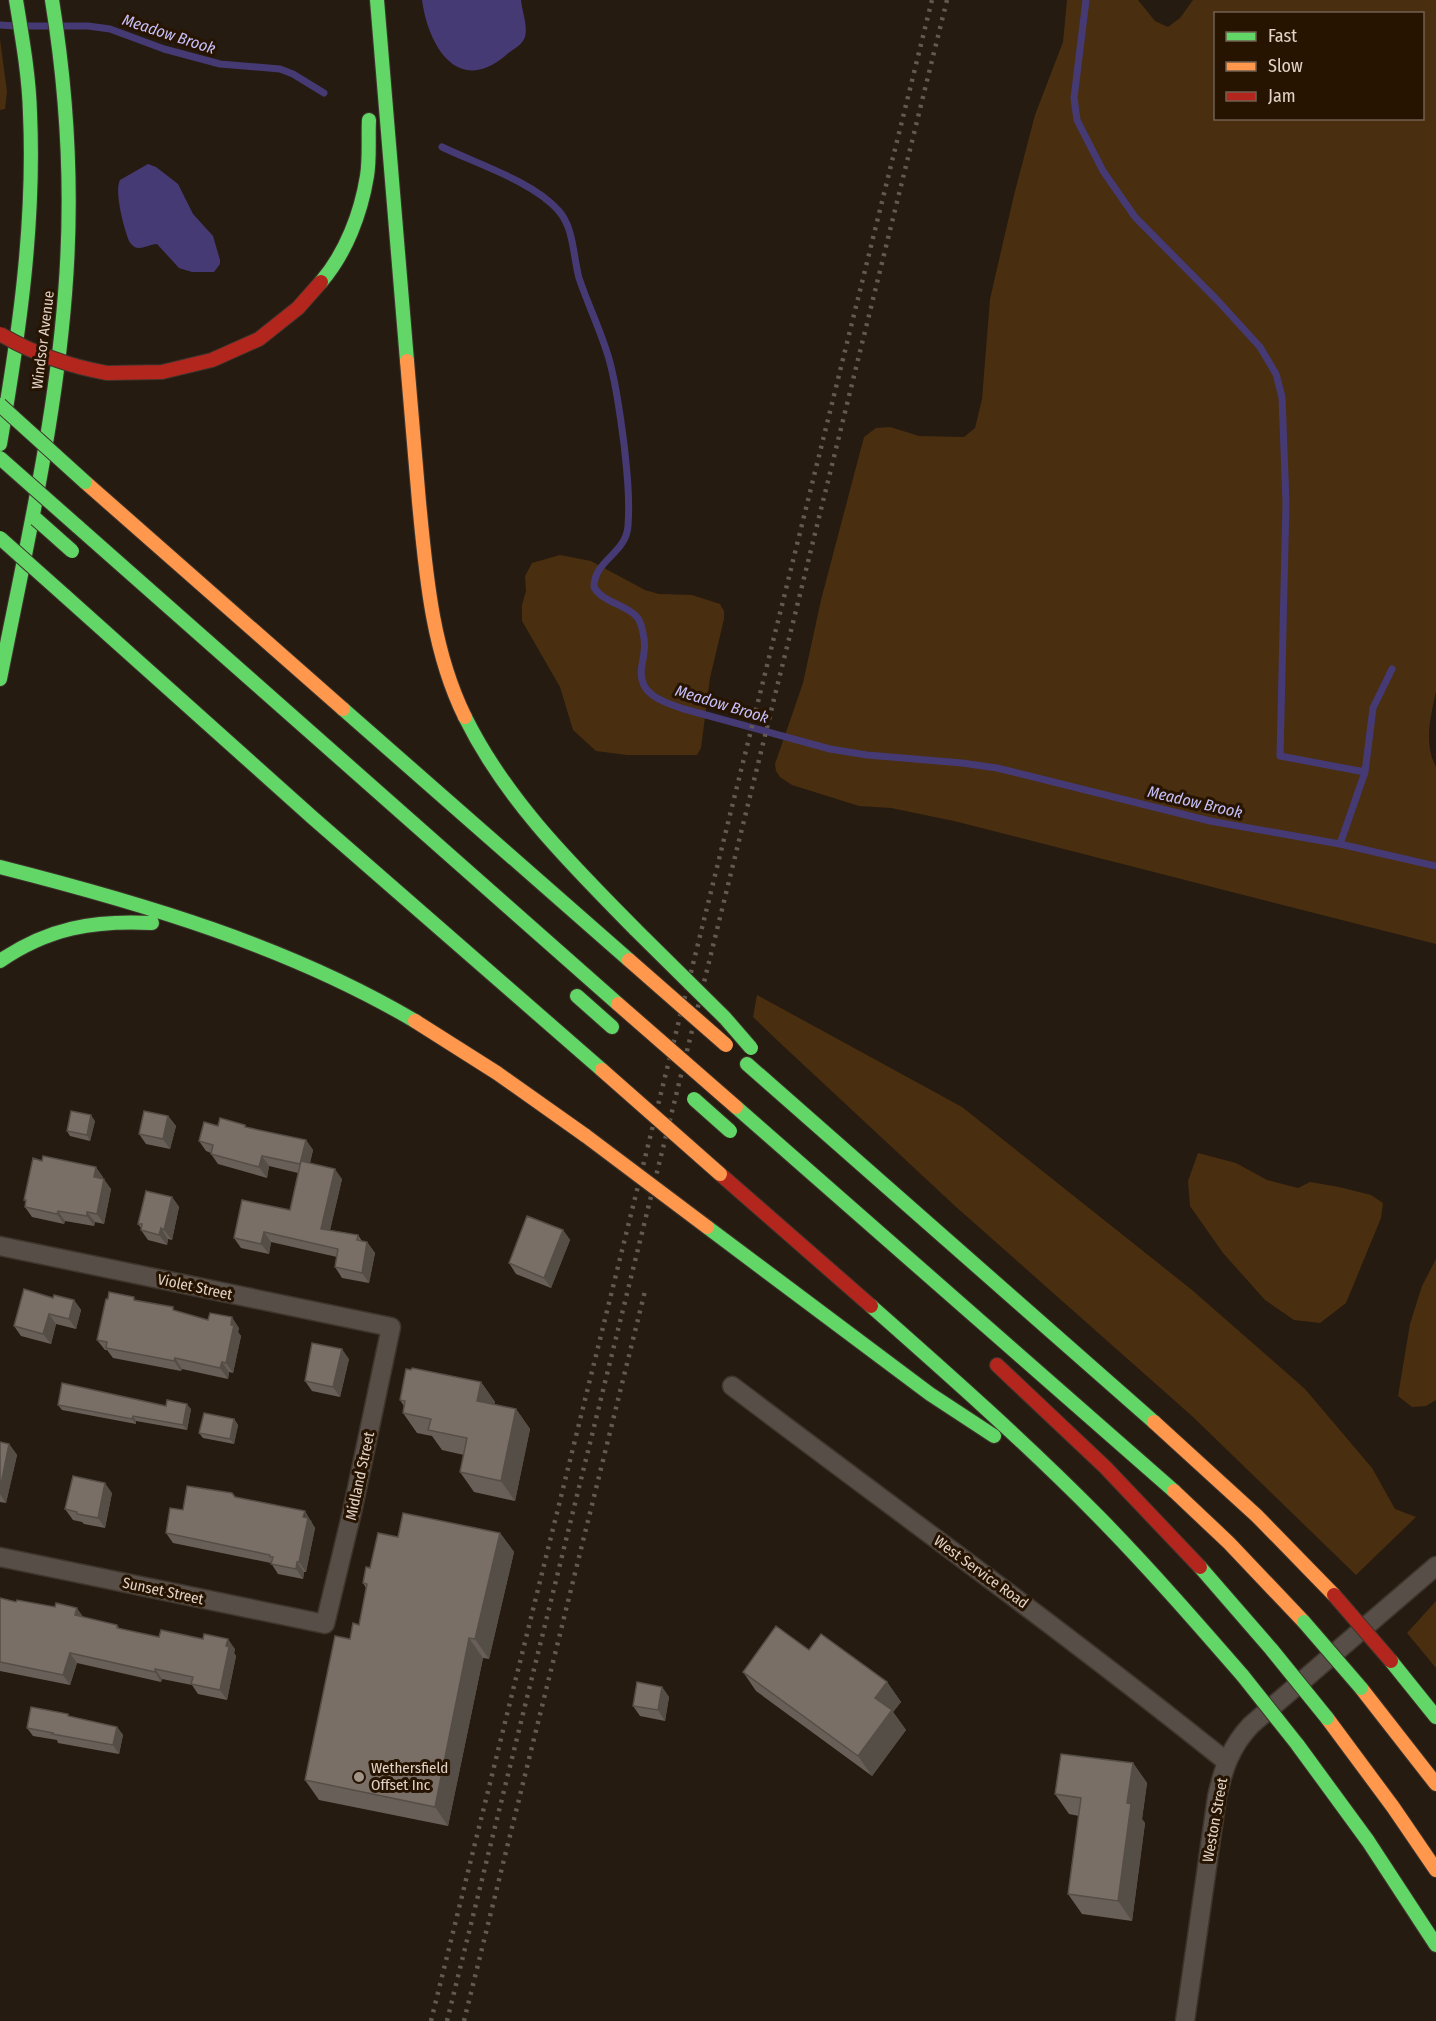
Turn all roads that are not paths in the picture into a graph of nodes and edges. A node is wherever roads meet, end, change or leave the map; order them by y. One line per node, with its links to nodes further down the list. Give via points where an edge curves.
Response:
1 (377, 0): 19 (main road, bridge, via 423,545 429,595 453,688 466,721 508,792 550,843 717,1009)
2 (17, 4): 7 (main road, Windsor Avenue, via 32,151 31,216)
3 (53, 5): 12 (main road, Windsor Avenue, via 67,112 69,238 64,305 54,395)
4 (368, 101): 5 (main road, bridge, via 370,154 366,185 349,238 320,287 267,334 213,361 163,372 107,373 52,360)
5 (0, 334)
6 (0, 405): 19 (main road, bridge)
7 (0, 444)
8 (0, 458): 31 (main road, bridge, via 1173,1491 1304,1622)
9 (24, 508): 11 (main road, bridge)
10 (0, 538): 25 (main road, bridge)
11 (77, 555)
12 (0, 679)
13 (0, 867): 14 (main road)
14 (221, 933): 15 (main road, via 159,924 100,922 43,937); 25 (main road, bridge, via 315,969 392,1008 480,1061 954,1411)
15 (0, 961)
16 (568, 989): 17 (main road)
17 (616, 1031)
18 (680, 1086): 20 (main road, bridge)
19 (794, 1105): 29 (main road, bridge, via 1257,1516 1334,1595)
20 (735, 1135)
21 (0, 1246): 22 (street, Violet Street)
22 (391, 1327): 28 (street, Midland Street)
23 (984, 1354): 32 (main road, bridge, via 1093,1454 1202,1568 1327,1718)
24 (732, 1386): 30 (street, West Service Road, via 1059,1630)
25 (1049, 1468): 33 (main road, bridge, via 1156,1576 1243,1676 1368,1841)
26 (0, 1557): 28 (street, Sunset Street)
27 (1436, 1566): 30 (street, Weston Street, via 1251,1725 1233,1747)
28 (325, 1624)
29 (1436, 1717)
30 (1227, 1762): 34 (street, Weston Street, via 1217,1797)
31 (1436, 1784)
32 (1436, 1870)
33 (1436, 1945)
34 (1185, 2021)

